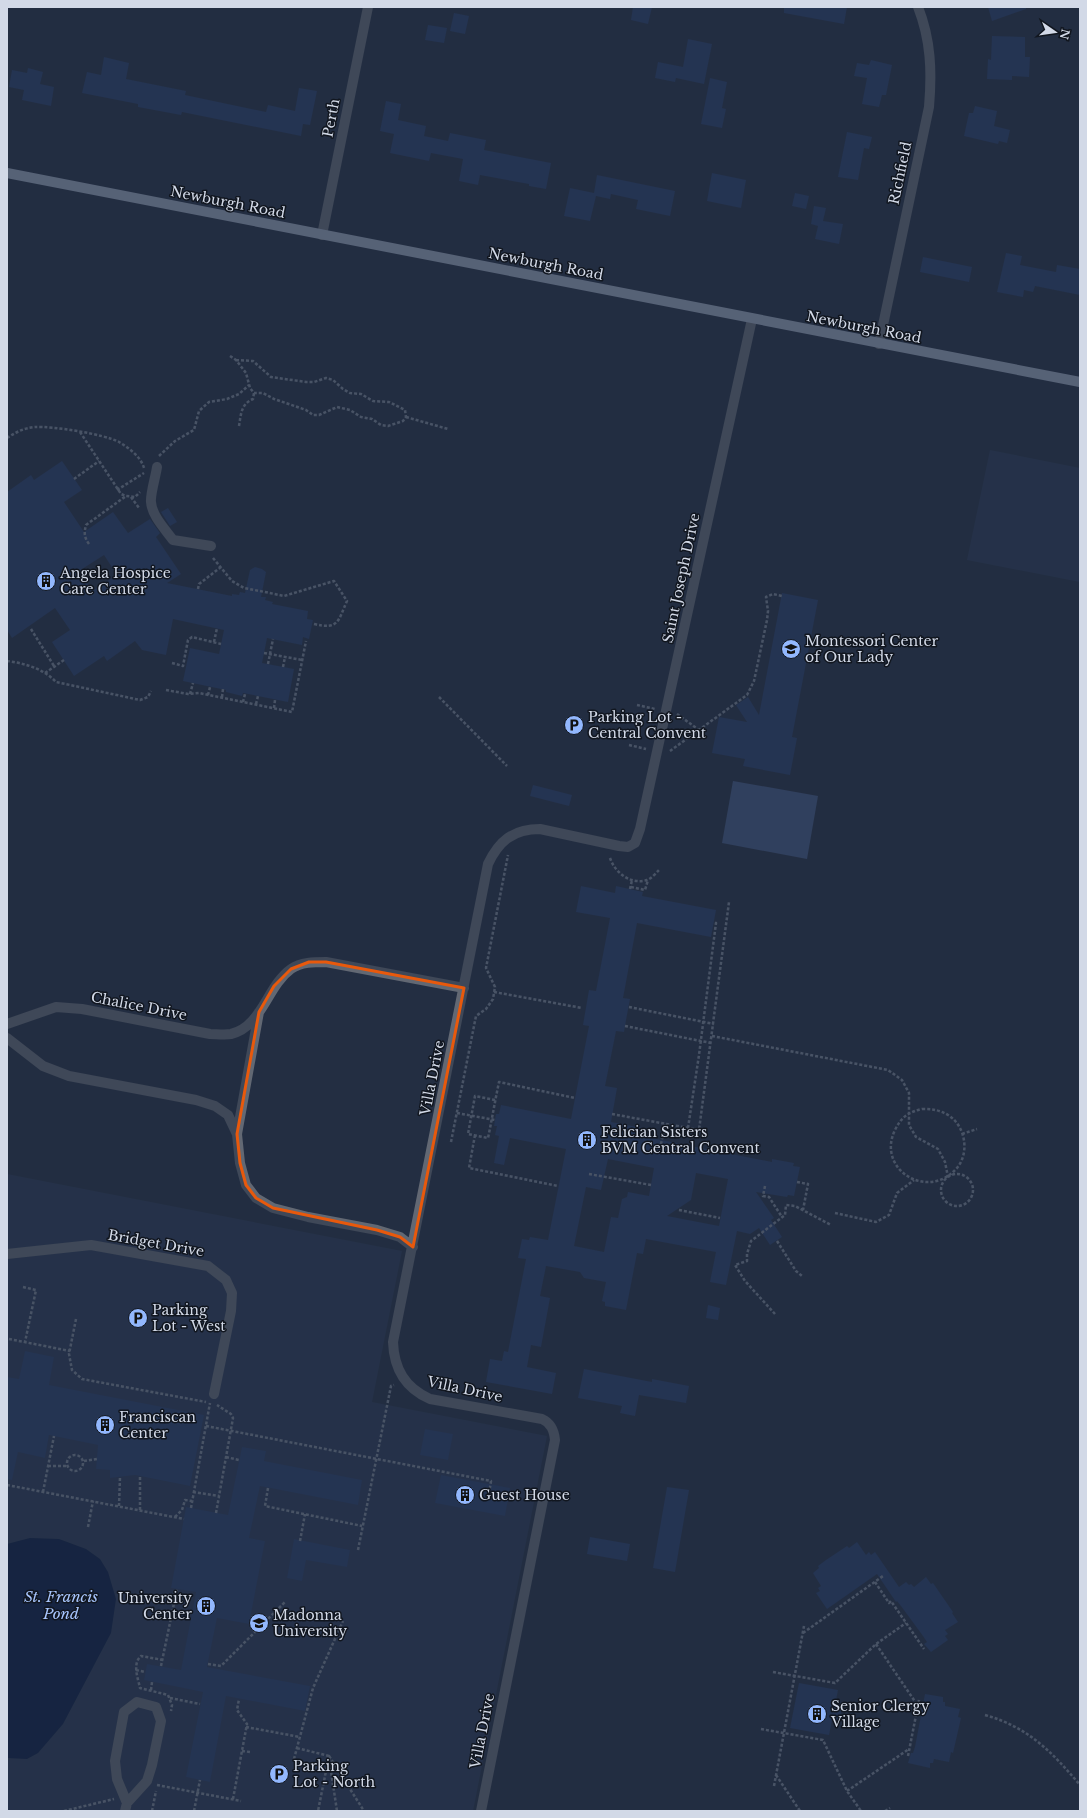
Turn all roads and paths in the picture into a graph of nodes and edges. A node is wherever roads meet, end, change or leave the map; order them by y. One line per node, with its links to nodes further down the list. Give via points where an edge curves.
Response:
1 (368, 7): 4 (street, Perth)
2 (918, 7): 6 (street, Richfield, via 931,62 929,107)
3 (7, 173): 4 (main road, Newburgh Road)
4 (322, 235): 5 (main road, Newburgh Road)
5 (752, 319): 6 (main road, Newburgh Road); 65 (street, Saint Joseph Drive)
6 (879, 344): 9 (main road, Newburgh Road)
7 (230, 356): 8 (path)
8 (236, 360): 10 (path, via 246,373); 12 (path, via 253,361 272,377 306,382 326,378 333,380 350,393 361,394 373,401 396,404 405,410)
9 (1080, 382)
10 (249, 385): 11 (path); 18 (path, via 228,399 209,402 200,411 194,430 175,441)
11 (254, 393): 12 (path, via 263,393 313,414 319,415 332,408 343,408 361,417 372,419 381,426 397,424); 13 (path, via 253,399 243,407)
12 (406, 417): 14 (path)
13 (239, 426)
14 (448, 429)
15 (80, 432): 16 (path, via 34,427 20,430); 17 (path); 19 (path, via 118,442 133,452 143,464)
16 (7, 438)
17 (99, 461): 20 (path); 21 (path)
18 (154, 465): 19 (path); 27 (street, via 150,501 154,513 173,540)
19 (145, 474): 21 (path)
20 (74, 479)
21 (117, 490): 23 (path)
22 (141, 491): 24 (path, via 135,497)
23 (126, 496): 24 (path); 26 (path, via 86,525 84,532)
24 (131, 497): 25 (path)
25 (140, 510)
26 (88, 544)
27 (210, 551): 28 (path)
28 (221, 567): 29 (path, via 199,584); 31 (path, via 232,581 244,588 284,596 334,581 347,601 339,619 328,628)
29 (198, 589)
30 (782, 596): 65 (path, via 773,594 766,597 767,620 754,681 747,695 668,753)
31 (314, 624)
32 (217, 628): 36 (path)
33 (31, 629): 46 (path)
34 (273, 639): 39 (path)
35 (306, 641): 42 (path)
36 (214, 642): 37 (path); 44 (path, via 192,637 188,640 183,666)
37 (221, 644)
38 (264, 653): 39 (path)
39 (270, 654): 40 (path); 45 (path)
40 (285, 657): 42 (path); 47 (path)
41 (64, 660): 46 (path)
42 (302, 660): 63 (path, via 292,712)
43 (7, 661): 48 (path, via 31,666)
44 (172, 663)
45 (268, 664)
46 (54, 666): 48 (path)
47 (283, 667)
48 (45, 673): 53 (path, via 56,682 140,700)
49 (193, 683): 54 (path)
50 (210, 686): 55 (path)
51 (223, 689): 58 (path)
52 (166, 690): 54 (path)
53 (152, 692)
54 (190, 694): 55 (path)
55 (208, 694): 58 (path)
56 (245, 694): 61 (path)
57 (258, 696): 62 (path)
58 (222, 697): 61 (path)
59 (439, 698): 66 (path)
60 (275, 700): 63 (path)
61 (243, 702): 62 (path)
62 (256, 704): 63 (path)
63 (274, 708)
64 (629, 745): 65 (path)
65 (657, 751): 67 (street, Saint Joseph Drive, via 635,843 628,847 619,846 540,829)
66 (507, 766)
67 (512, 835): 74 (street, Villa Drive, via 504,840 488,864); 75 (path, via 486,968 495,987)
68 (610, 858): 70 (path, via 613,867)
69 (659, 870): 71 (path)
70 (632, 880): 71 (path); 71 (path, via 630,888 645,890)
71 (648, 880)
72 (729, 902): 81 (path)
73 (714, 923): 79 (path)
74 (464, 988): 78 (street, Chalice Drive, via 326,962 309,962 291,969 282,977); 116 (street, Villa Drive)
75 (494, 992): 77 (path); 90 (path, via 493,999 486,1009 476,1016)
76 (628, 1007): 79 (path)
77 (582, 1008)
78 (260, 1012): 80 (street, Chalice Drive, via 244,1028 231,1034 210,1034 82,1009 56,1007); 97 (street, Chalice Drive)
79 (703, 1022): 81 (path); 85 (path)
80 (7, 1024)
81 (714, 1024): 83 (path)
82 (625, 1026): 85 (path)
83 (712, 1036): 86 (path); 89 (path, via 888,1070 902,1080 909,1093)
84 (7, 1038): 97 (street, Chalice Drive, via 43,1066 69,1076 196,1100 215,1106 228,1115)
85 (701, 1041): 86 (path); 95 (path)
86 (711, 1043): 95 (path, via 699,1130)
87 (575, 1098): 88 (path, via 499,1082)
88 (495, 1100): 92 (path, via 475,1096); 93 (path)
89 (909, 1112): 98 (path, via 922,1109 937,1110 950,1116); 103 (path, via 909,1125 916,1137 938,1150 945,1162); 104 (path, via 898,1124 892,1137 891,1151 896,1165 906,1176)
90 (457, 1113): 92 (path); 100 (path)
91 (612, 1114): 94 (path)
92 (471, 1115): 93 (path); 99 (path, via 468,1134)
93 (493, 1120): 99 (path, via 488,1138)
94 (665, 1124): 95 (path); 101 (path)
95 (688, 1128)
96 (977, 1129): 98 (path)
97 (237, 1134): 116 (street, Chalice Drive, via 240,1163 246,1185 256,1198 273,1208 400,1237)
98 (962, 1134): 103 (path, via 964,1155)
99 (475, 1135): 106 (path, via 469,1168)
100 (451, 1142)
101 (660, 1149)
102 (589, 1174): 107 (path)
103 (948, 1177): 103 (path, via 942,1187 944,1199 955,1206 966,1203 973,1192 970,1181 960,1174); 104 (path, via 933,1182)
104 (914, 1180): 111 (path, via 897,1193 889,1215 876,1222)
105 (797, 1182): 110 (path, via 808,1184)
106 (558, 1186)
107 (651, 1186)
108 (765, 1186): 112 (path, via 763,1196 768,1197)
109 (679, 1210): 113 (path)
110 (803, 1210): 112 (path, via 786,1205 785,1215); 114 (path)
111 (835, 1213)
112 (782, 1217): 120 (path, via 751,1241 747,1261 735,1265 745,1281)
113 (720, 1218)
114 (831, 1225)
115 (777, 1241): 118 (path)
116 (413, 1247): 125 (street, Villa Drive, via 393,1342 395,1363)
117 (7, 1254): 126 (street, Bridget Drive, via 91,1245 208,1266 226,1280 232,1293)
118 (802, 1276)
119 (23, 1287): 123 (path, via 36,1290)
120 (775, 1314)
121 (76, 1319): 124 (path)
122 (9, 1339): 123 (path)
123 (25, 1342): 124 (path)
124 (70, 1351): 126 (path, via 72,1370 82,1379)
125 (403, 1380): 132 (path, via 391,1386); 209 (street, Villa Drive, via 430,1399 542,1419 550,1425 554,1433 555,1440)
126 (212, 1399): 127 (path); 128 (path, via 215,1404 231,1414 233,1418)
127 (206, 1426): 128 (path); 142 (path)
128 (230, 1431): 130 (path); 132 (path)
129 (54, 1436): 135 (path)
130 (226, 1457): 133 (path); 144 (path)
131 (97, 1459): 134 (path)
132 (376, 1459): 143 (path, via 491,1481); 154 (path)
133 (239, 1460)
134 (84, 1461): 136 (path, via 83,1468 78,1472 71,1471); 136 (path, via 80,1456 73,1455 68,1459)
135 (48, 1466): 136 (path); 141 (path)
136 (67, 1466)
137 (140, 1476): 149 (path)
138 (120, 1477): 147 (path)
139 (7, 1484): 141 (path)
140 (268, 1488): 151 (path, via 265,1506)
141 (43, 1492): 145 (path)
142 (194, 1492): 144 (path); 146 (path)
143 (488, 1494)
144 (219, 1496): 150 (path)
145 (93, 1501): 147 (path); 155 (path)
146 (192, 1501): 148 (path); 152 (path, via 185,1500 182,1510)
147 (119, 1506): 149 (path)
148 (190, 1508)
149 (140, 1510): 152 (path)
150 (216, 1512)
151 (305, 1514): 154 (path); 156 (path)
152 (176, 1517): 153 (path)
153 (184, 1519)
154 (362, 1526): 157 (path)
155 (88, 1527)
156 (300, 1541)
157 (358, 1550)
158 (883, 1576): 159 (path)
159 (875, 1582): 163 (path); 165 (path)
160 (177, 1589): 169 (path)
161 (284, 1602): 168 (path, via 221,1666)
162 (343, 1621): 185 (path, via 313,1688)
163 (906, 1623): 166 (path); 167 (path)
164 (804, 1626): 165 (path)
165 (803, 1633): 173 (path)
166 (876, 1644): 173 (path, via 835,1683); 180 (path)
167 (924, 1649)
168 (208, 1664)
169 (161, 1666)
170 (136, 1670): 171 (path)
171 (145, 1672)
172 (772, 1672): 173 (path)
173 (795, 1676): 184 (path)
174 (152, 1682): 175 (path)
175 (150, 1690)
176 (170, 1698): 179 (path)
177 (239, 1699): 182 (path, via 237,1710 247,1724)
178 (919, 1700): 180 (path)
179 (200, 1704)
180 (918, 1706): 187 (path)
181 (985, 1715): 196 (path, via 1002,1719 1046,1747)
182 (246, 1727): 185 (path); 188 (path)
183 (761, 1729): 184 (path)
184 (784, 1734): 193 (path); 198 (path, via 823,1740)
185 (300, 1737): 186 (path)
186 (297, 1748): 190 (path); 192 (path)
187 (909, 1749): 191 (path); 198 (path)
188 (242, 1751): 189 (path); 200 (path)
189 (250, 1752)
190 (329, 1756): 206 (path); 207 (path); 208 (path)
191 (908, 1756)
192 (294, 1759)
193 (776, 1775): 197 (path); 210 (path)
194 (200, 1780): 199 (path)
195 (157, 1785): 199 (path)
196 (1080, 1785)
197 (774, 1786)
198 (847, 1791): 211 (path)
199 (198, 1793): 200 (path); 205 (path)
200 (233, 1799): 201 (path)
201 (241, 1801)
202 (125, 1803): 202 (street, via 147,1781 161,1720 156,1707 137,1702 124,1712 115,1761 117,1779); 204 (path)
203 (890, 1808): 212 (path)
204 (64, 1811)
205 (194, 1811)
206 (318, 1811)
207 (337, 1811)
208 (364, 1811)
209 (481, 1811)
210 (800, 1811)
211 (861, 1811)
212 (885, 1811)

